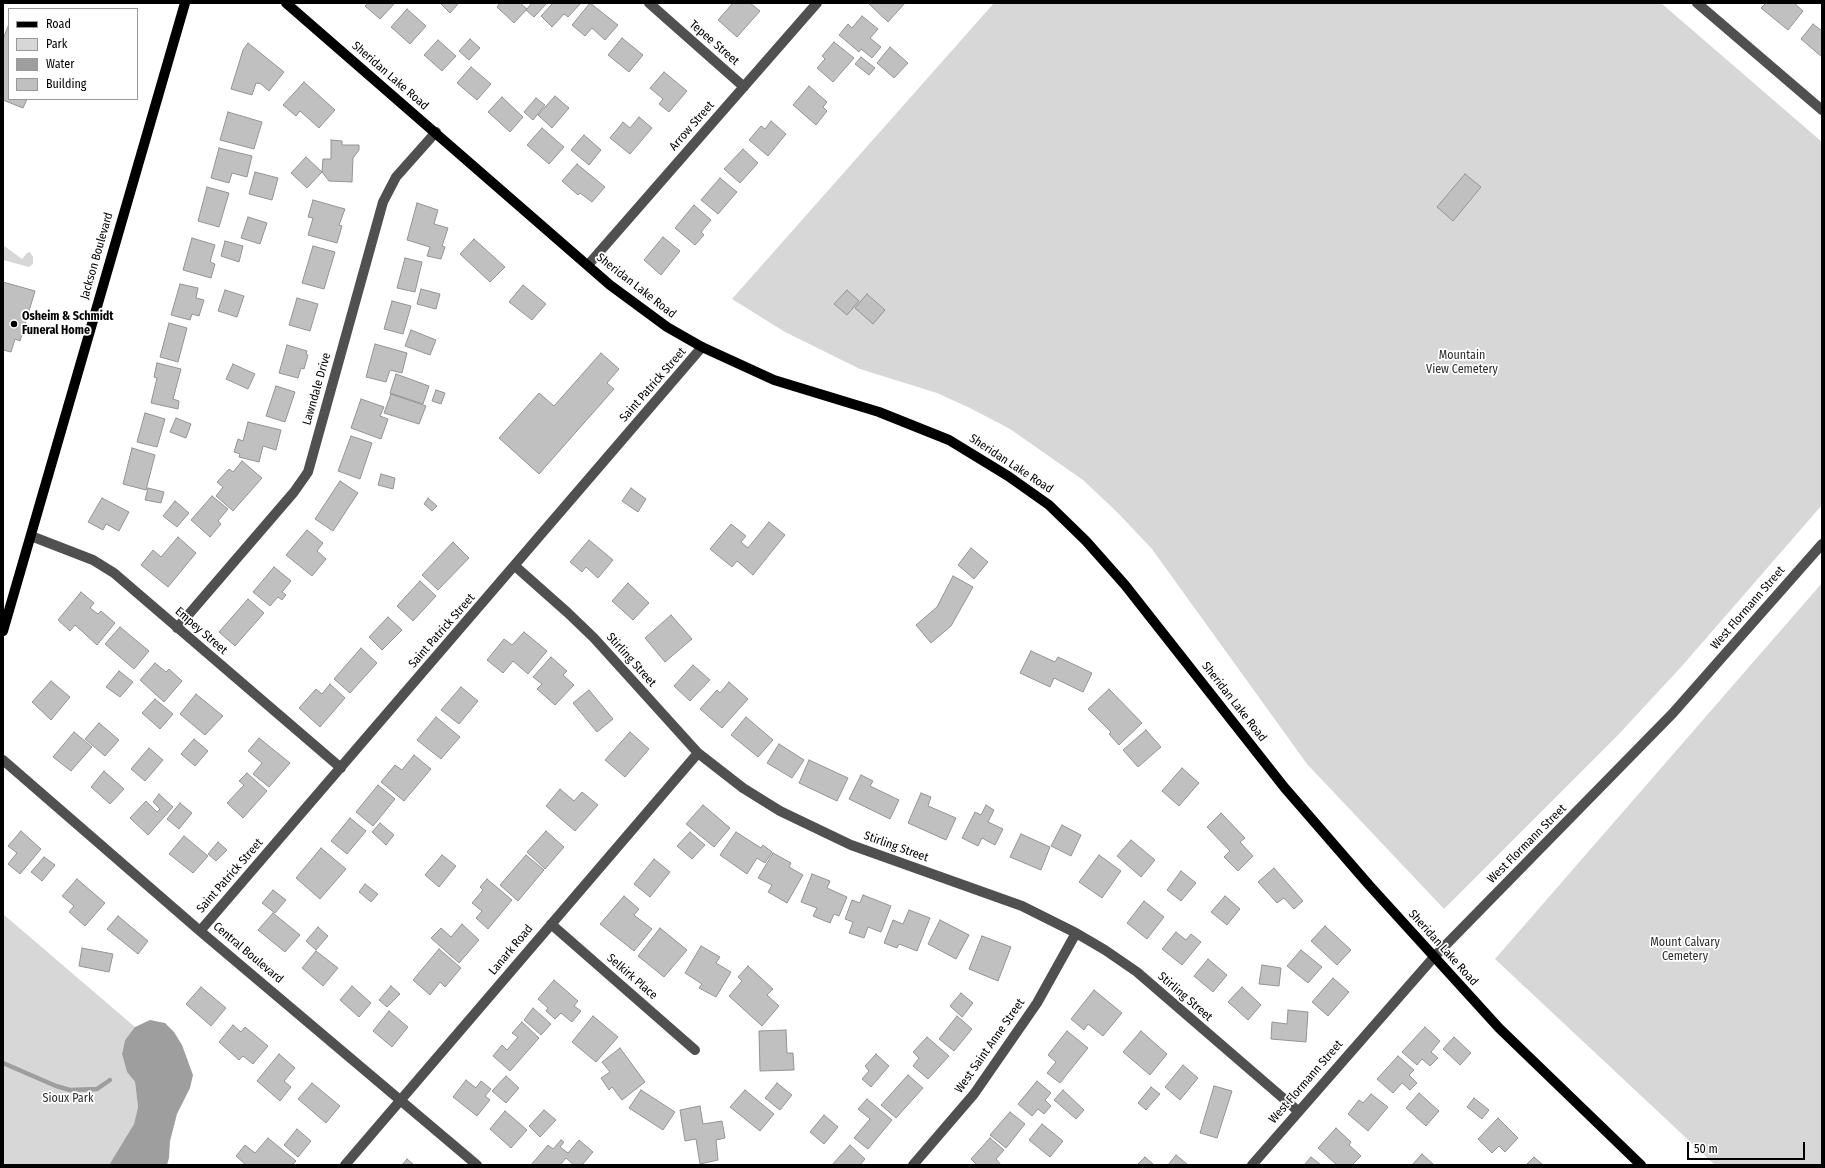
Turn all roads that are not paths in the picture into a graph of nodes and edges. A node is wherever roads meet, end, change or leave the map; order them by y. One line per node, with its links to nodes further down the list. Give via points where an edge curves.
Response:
1 (185, 3): 11 (main road, Jackson Boulevard)
2 (286, 3): 8 (main road, Sheridan Lake Road)
3 (648, 3): 6 (street, Tepee Street)
4 (817, 3): 6 (street, Arrow Street)
5 (1698, 3): 7 (street)
6 (744, 87): 9 (street, Arrow Street)
7 (1822, 110)
8 (436, 132): 9 (main road, Sheridan Lake Road); 14 (street, Lawndale Drive, via 396,177 383,202 308,472 294,492)
9 (588, 266): 10 (main road, Sheridan Lake Road, via 650,316)
10 (702, 348): 13 (street, Saint Patrick Street); 22 (main road, Sheridan Lake Road, via 774,380 879,412 949,440 1008,476 1049,506 1107,563 1284,787)
11 (30, 536): 14 (street, Empey Street, via 102,565); 15 (main road, Jackson Boulevard)
12 (1822, 544): 22 (street, West Flormann Street, via 1673,713)
13 (515, 566): 16 (street, Stirling Street, via 594,638); 18 (street, Saint Patrick Street)
14 (177, 628): 18 (street, Empey Street)
15 (3, 631)
16 (698, 753): 19 (street, Lanark Road); 21 (street, Stirling Street, via 743,788 814,828 851,845 1022,906)
17 (3, 760): 20 (street, Central Boulevard)
18 (341, 768): 20 (street, Saint Patrick Street)
19 (551, 924): 23 (street, Selkirk Place); 24 (street, Lanark Road)
20 (200, 931): 24 (street, Central Boulevard)
21 (1076, 933): 25 (street, Stirling Street, via 1137,972); 28 (street, West Saint Anne Street, via 1037,1003 974,1094)
22 (1434, 957): 25 (street, West Flormann Street); 30 (main road, Sheridan Lake Road, via 1500,1028)
23 (695, 1050)
24 (401, 1100): 26 (street, Lanark Road); 27 (street, Central Boulevard)
25 (1298, 1111): 29 (street, West Flormann Street)
26 (345, 1165)
27 (477, 1165)
28 (913, 1165)
29 (1252, 1165)
30 (1641, 1165)

